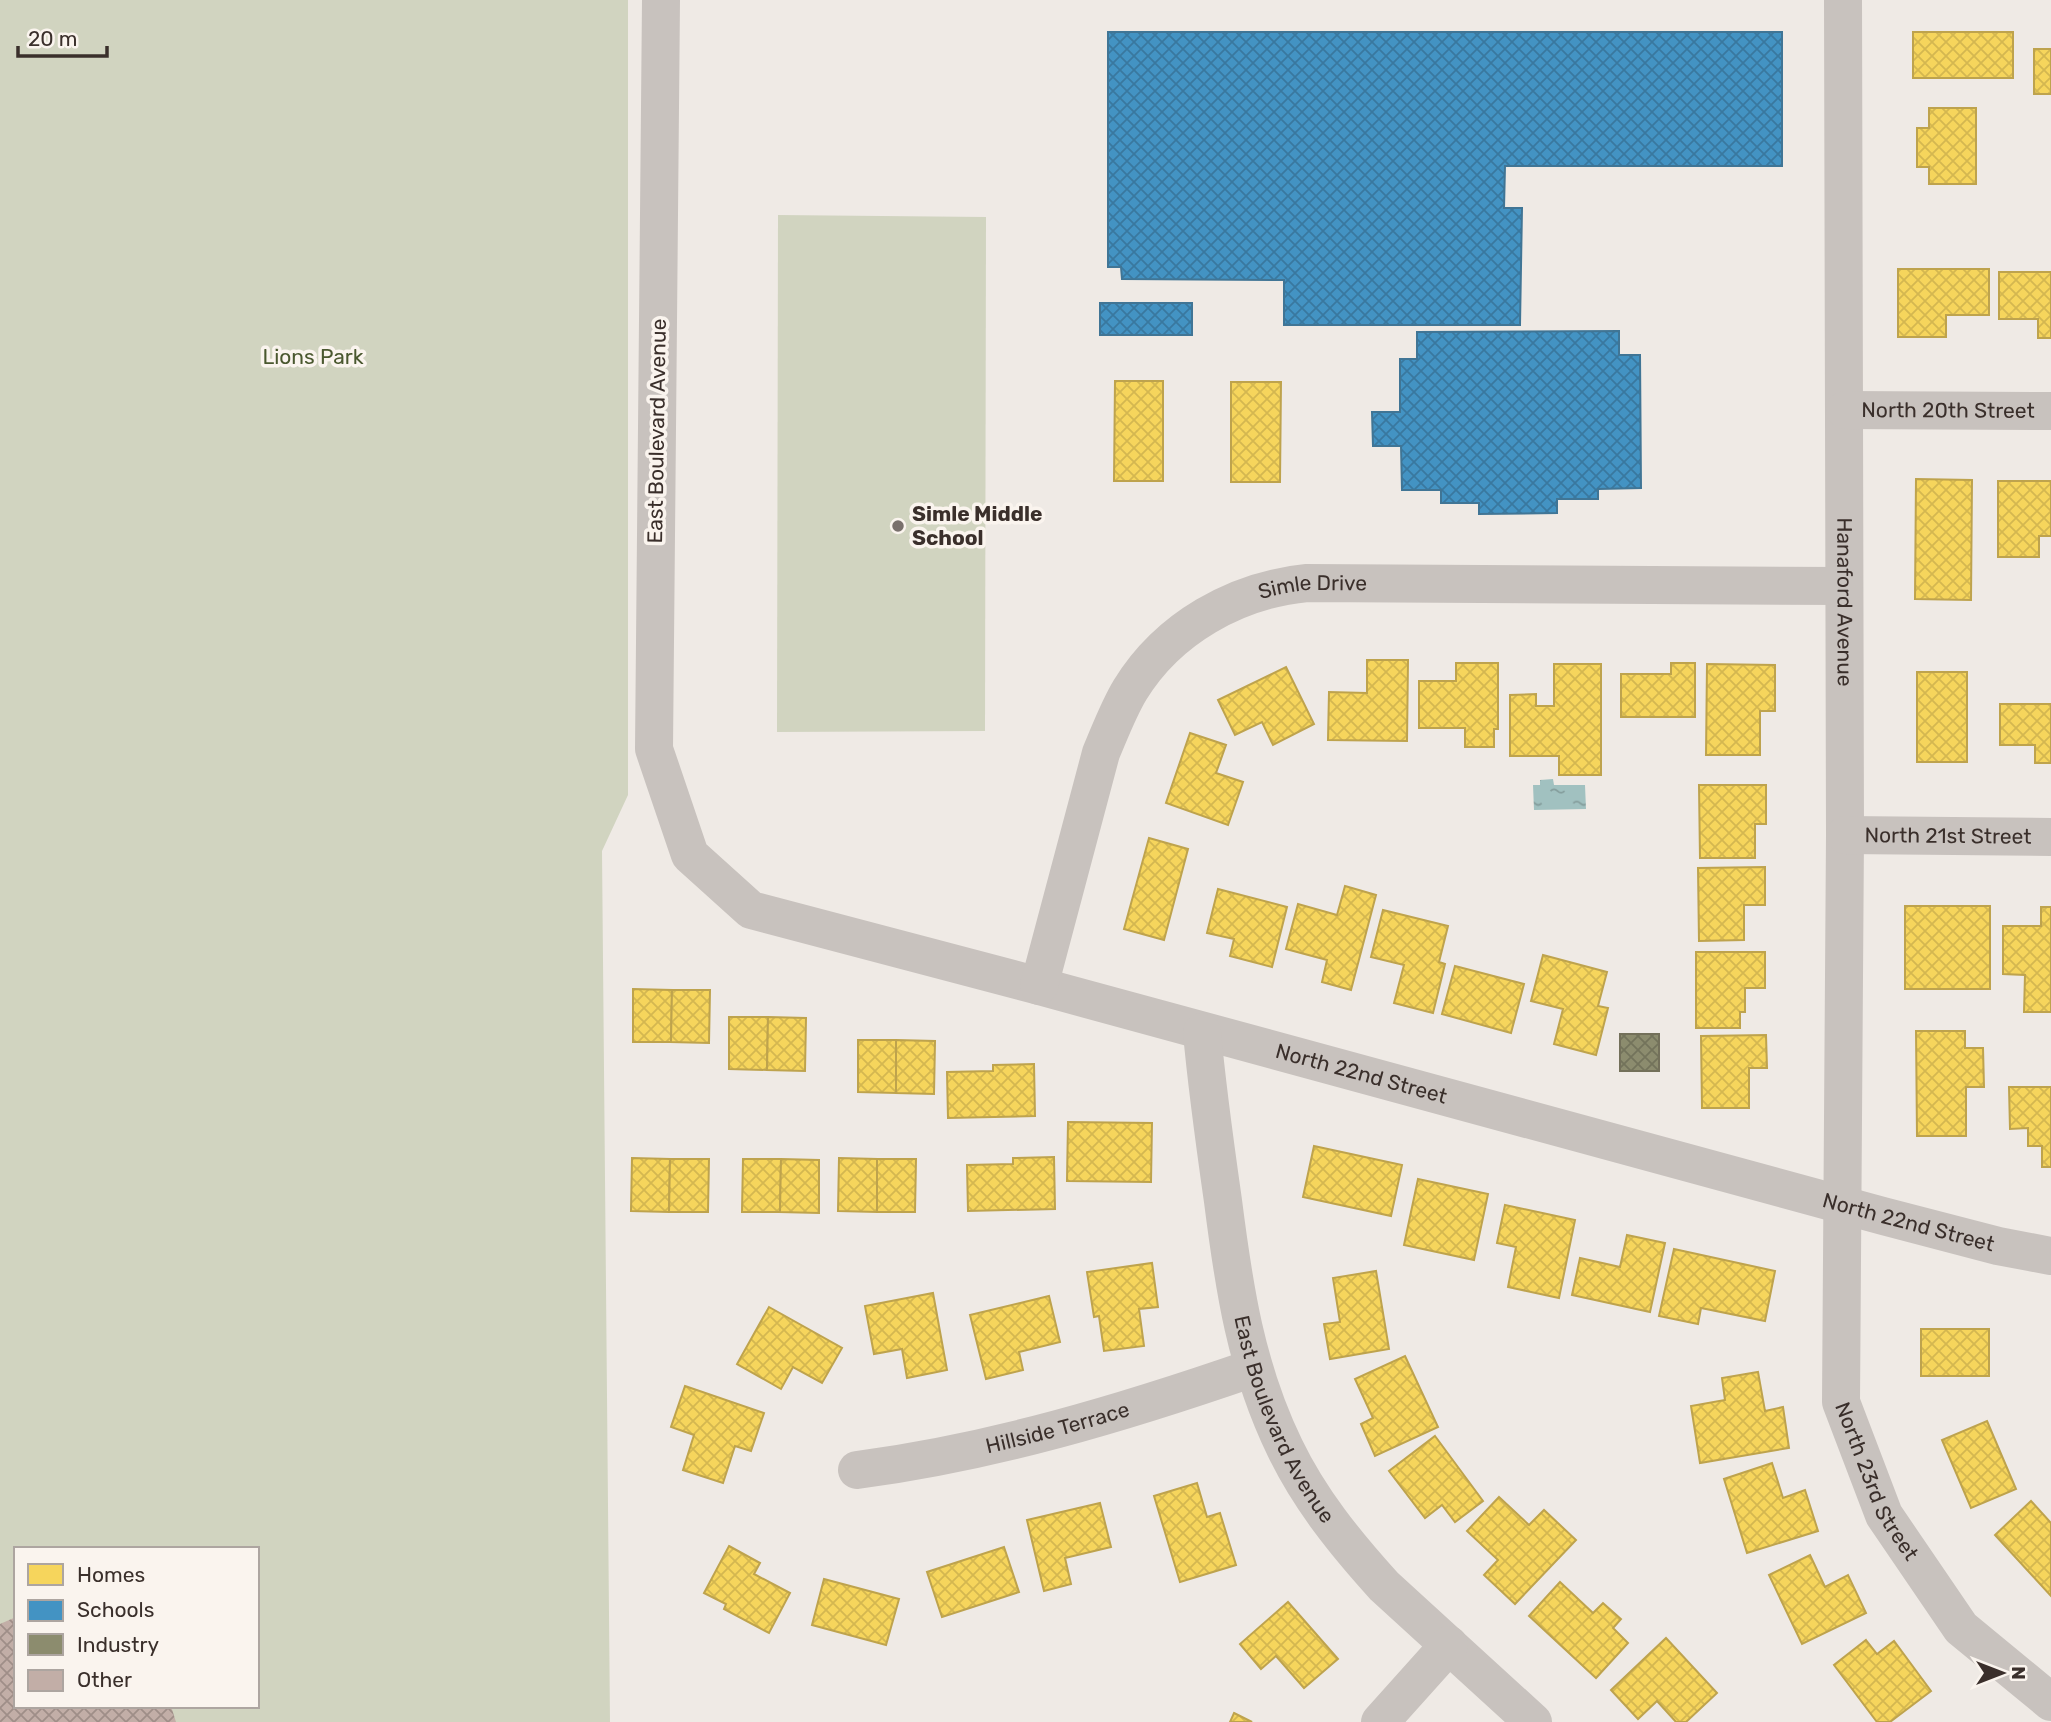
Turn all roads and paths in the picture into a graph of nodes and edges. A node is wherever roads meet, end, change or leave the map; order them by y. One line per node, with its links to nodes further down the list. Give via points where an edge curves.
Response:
1 (661, 0): 8 (street, East Boulevard Avenue, via 654,749)
2 (1843, 0): 3 (street, Hanaford Avenue)
3 (1845, 410): 4 (street, North 20th Street); 5 (street, Hanaford Avenue)
4 (2051, 411)
5 (1844, 586): 6 (street, Hanaford Avenue); 9 (street, Simle Drive, via 1307,583 1233,601 1168,643 1130,690 1101,754)
6 (1845, 835): 7 (street, North 21st Street); 11 (street, Hanaford Avenue)
7 (2051, 837)
8 (690, 855): 9 (street, North 22nd Street, via 751,910)
9 (1039, 986): 10 (street, North 22nd Street)
10 (1202, 1032): 11 (street, North 22nd Street); 13 (street, East Boulevard Avenue, via 1233,1275)
11 (1843, 1204): 12 (street, North 22nd Street); 16 (street, North 23rd Street, via 1841,1402 1884,1514 1961,1628)
12 (2051, 1256)
13 (1253, 1368): 14 (street, Hillside Terrace, via 1039,1436); 15 (street, East Boulevard Avenue, via 1286,1450 1320,1509 1384,1586)
14 (857, 1470)
15 (1450, 1645): 17 (street); 18 (street, East Boulevard Avenue)
16 (2051, 1702)
17 (1380, 1722)
18 (1533, 1722)

